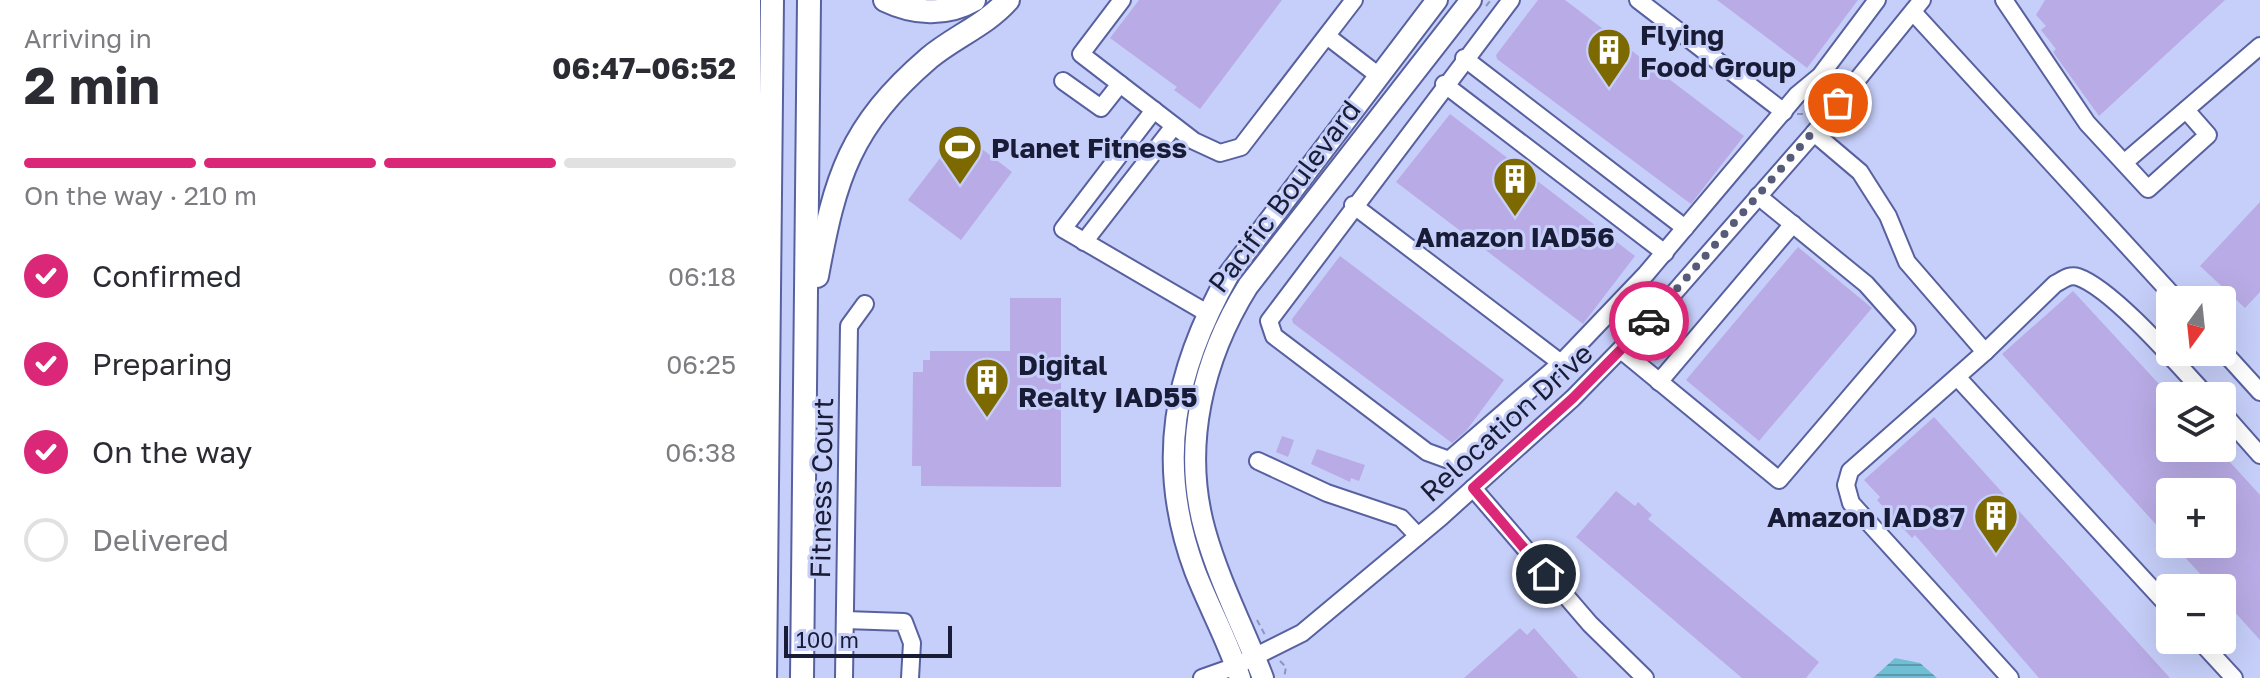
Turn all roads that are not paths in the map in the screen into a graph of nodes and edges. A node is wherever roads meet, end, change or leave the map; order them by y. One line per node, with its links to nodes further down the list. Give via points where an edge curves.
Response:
1 (772, 0): 39 (highway)
2 (809, 0): 41 (highway)
3 (885, 0): 4 (highway, via 933,12)
4 (974, 0)
5 (1008, 0): 41 (highway, via 904,82 847,156 828,217)
6 (1122, 0): 20 (street, via 1081,54)
7 (1354, 0): 15 (street)
8 (1437, 0): 18 (main road, Pacific Boulevard)
9 (1511, 0): 17 (street)
10 (1638, 0): 24 (street)
11 (1877, 0): 24 (street, via 1820,76)
12 (2004, 0): 27 (street, via 2087,123)
13 (1476, 6): 58 (main road, Pacific Boulevard, via 1248,286 1210,360 1196,429 1199,507)
14 (1917, 6): 26 (street, Relocation Drive); 37 (street)
15 (1327, 36): 18 (street); 25 (street, via 1241,147 1220,153)
16 (2260, 46): 23 (street)
17 (1464, 58): 21 (street); 33 (street)
18 (1379, 76): 40 (main road, Pacific Boulevard, via 1229,274)
19 (1063, 81): 20 (street, via 1101,108)
20 (1120, 84): 22 (street)
21 (1444, 84): 31 (street); 35 (street)
22 (1154, 110): 25 (street); 28 (street)
23 (2186, 110): 27 (street); 27 (street, via 2208,135 2148,189)
24 (1784, 112): 33 (street)
25 (1174, 126): 29 (street)
26 (1819, 126): 30 (street, Relocation Drive); 43 (street, via 1860,172 1888,216 1907,262)
27 (2125, 162)
28 (1112, 165): 29 (street); 34 (street, via 1063,229)
29 (1132, 180): 34 (street)
30 (1758, 196): 32 (street); 42 (street, Relocation Drive)
31 (1353, 205): 44 (street); 44 (street, via 1269,321 1274,336 1427,452 1449,460)
32 (1793, 224): 47 (street); 47 (street, via 1866,284 1907,330 1897,342 1779,480)
33 (1685, 228): 35 (street)
34 (1084, 242): 40 (street)
35 (1665, 253): 44 (street)
36 (760, 281): 39 (highway)
37 (2165, 286)
38 (865, 304): 56 (street, Fitness Court, via 849,326)
39 (769, 313): 59 (highway)
40 (1207, 313): 58 (main road, Pacific Boulevard, via 1179,393 1173,469 1177,505 1192,559)
41 (806, 339): 60 (highway)
42 (1621, 350): 47 (street); 53 (street, Relocation Drive)
43 (1985, 352): 46 (street); 48 (street, via 2055,284 2074,276 2134,318)
44 (1561, 363)
45 (2236, 365): 49 (street)
46 (1957, 377): 55 (street); 66 (street, via 1850,471 1846,485 1851,503)
47 (1659, 382)
48 (2194, 382)
49 (2260, 392)
50 (2236, 428): 51 (street)
51 (2260, 455)
52 (1258, 461): 54 (street, via 1327,493 1401,518)
53 (1473, 488): 54 (street, Relocation Drive); 65 (street, via 1590,624)
54 (1418, 536): 58 (street, Relocation Drive, via 1302,633)
55 (2156, 593)
56 (845, 620): 61 (street, Fitness Court); 62 (street, via 904,622 912,643)
57 (2212, 654): 67 (street)
58 (1251, 663): 63 (street, Relocation Drive); 64 (main road, Pacific Boulevard)
59 (765, 678)
60 (802, 678)
61 (844, 678)
62 (910, 678)
63 (1202, 678)
64 (1263, 678)
65 (1645, 678)
66 (2010, 678)
67 (2234, 678)

